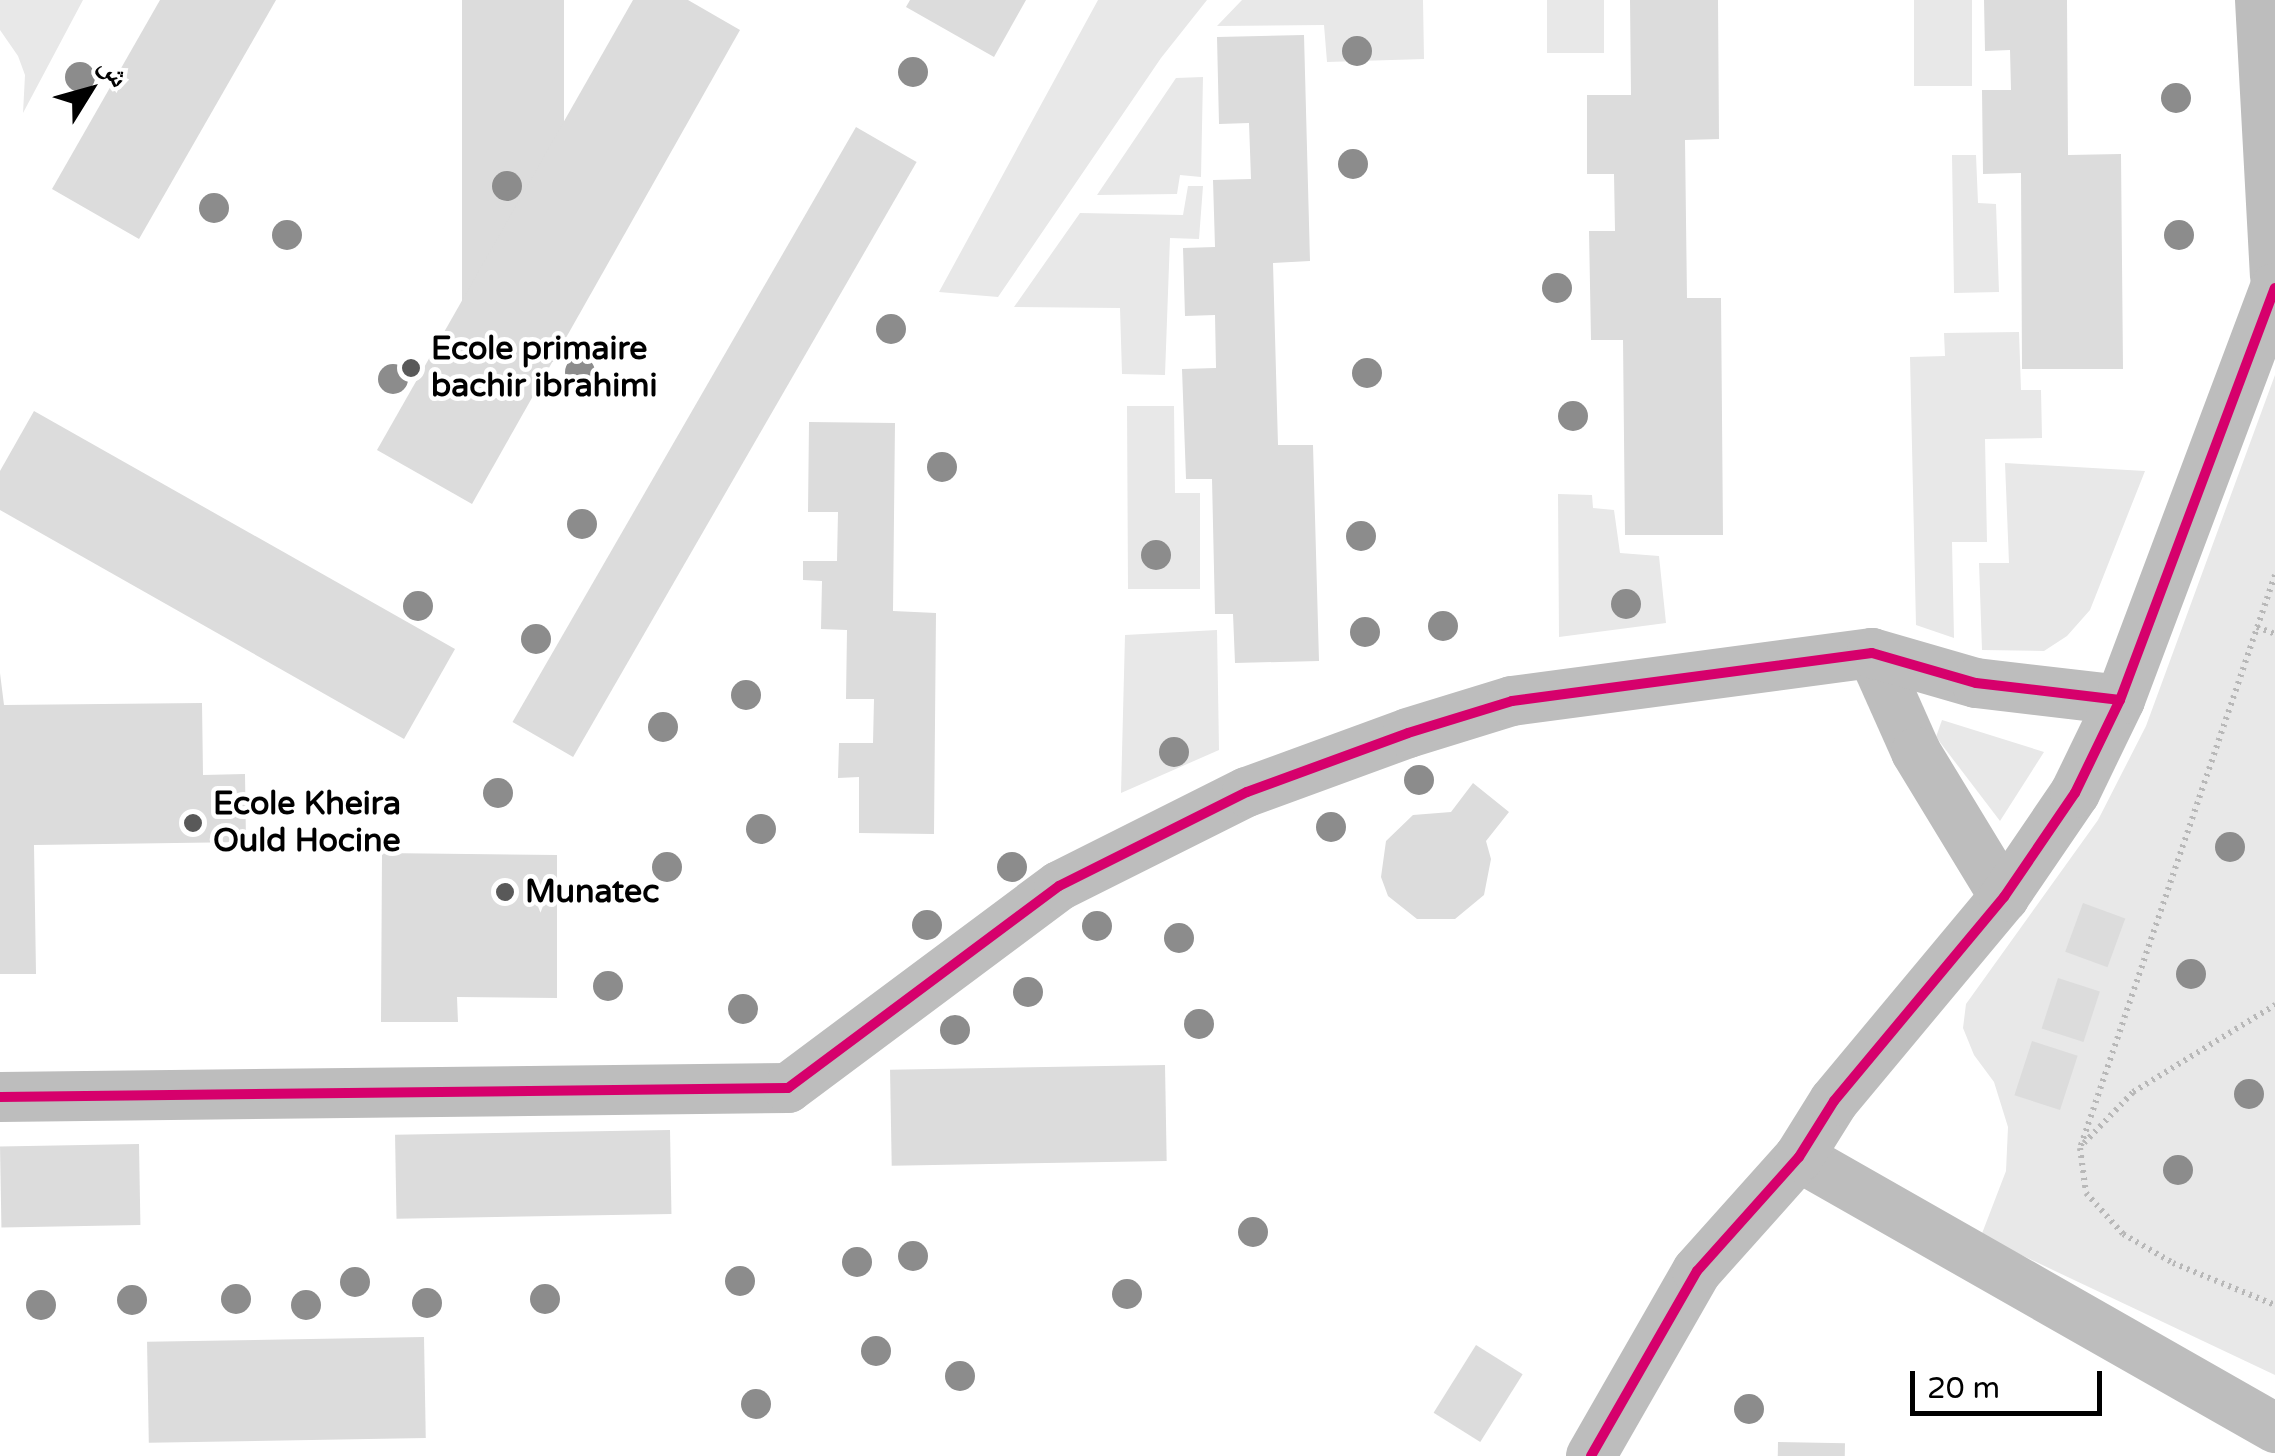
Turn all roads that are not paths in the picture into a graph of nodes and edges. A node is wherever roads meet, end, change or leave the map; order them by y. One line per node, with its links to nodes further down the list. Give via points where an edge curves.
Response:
1 (2260, 0): 2 (street)
2 (2275, 276)
3 (2275, 288): 5 (street)
4 (1872, 653): 5 (street, via 1976,683); 6 (street, via 1916,752); 7 (street, via 1512,702 1248,792 1059,886 788,1088)
5 (2120, 700): 6 (street, via 2075,793)
6 (2004, 897): 8 (street, via 1834,1101)
7 (0, 1098)
8 (1798, 1157): 9 (street); 10 (street, via 1697,1271)
9 (2275, 1428)
10 (1591, 1456)

